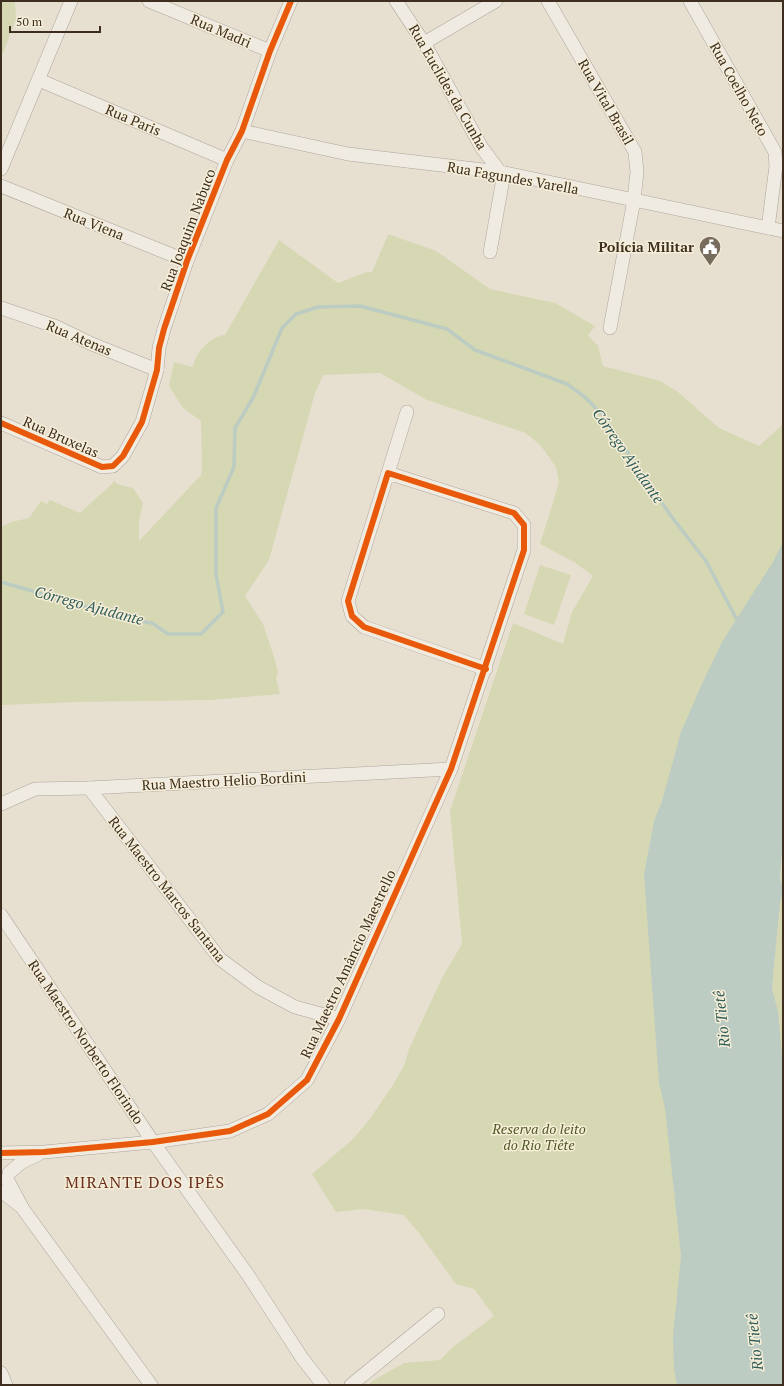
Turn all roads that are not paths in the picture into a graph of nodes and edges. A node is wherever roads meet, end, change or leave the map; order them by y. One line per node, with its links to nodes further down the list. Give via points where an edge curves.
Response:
1 (70, 1): 10 (street)
2 (149, 1): 9 (street, Rua Madri)
3 (291, 1): 9 (street, Rua Joaquim Nabuco)
4 (396, 1): 8 (street, Rua Euclides da Cunha)
5 (496, 1): 8 (street)
6 (548, 1): 16 (street, Rua Vital Brasil, via 635,152 637,172)
7 (690, 1): 17 (street, Rua Coelho Neto, via 775,152 776,166)
8 (424, 43): 14 (street, Rua Euclides da Cunha, via 482,148)
9 (270, 51): 11 (street, Rua Joaquim Nabuco)
10 (39, 80): 12 (street, Rua Paris); 13 (street)
11 (242, 131): 12 (street, Rua Joaquim Nabuco); 14 (street, Rua Fagundes Varella, via 348,154)
12 (227, 160): 20 (street, Rua Joaquim Nabuco)
13 (1, 170)
14 (502, 173): 16 (street, Rua Fagundes Varella); 19 (street)
15 (1, 186): 20 (street, Rua Viena)
16 (634, 200): 17 (street, Rua Fagundes Varella); 22 (street, Rua Vital Brasil)
17 (768, 228): 18 (street, Rua Fagundes Varella)
18 (783, 231)
19 (490, 252)
20 (187, 261): 23 (street, Rua Joaquim Nabuco, via 164,329)
21 (1, 308): 23 (street, Rua Atenas, via 57,327)
22 (610, 328)
23 (157, 370): 26 (street, Rua Joaquim Nabuco, via 142,422 124,456)
24 (407, 412): 27 (street)
25 (1, 423): 26 (street, Rua Bruxelas, via 89,463 102,467)
26 (113, 466)
27 (388, 473): 28 (street, via 348,601 352,616 364,627); 28 (street, Rua Maestro Amâncio Maestrello, via 514,513 524,525 524,550)
28 (486, 669): 29 (street, Rua Maestro Amâncio Maestrello)
29 (451, 769): 30 (street, Rua Maestro Helio Bordini); 33 (street, Rua Maestro Amâncio Maestrello)
30 (89, 788): 31 (street, Rua Maestro Helio Bordini, via 36,789); 33 (street, Rua Maestro Marcos Santana, via 220,959 258,987 295,1007)
31 (1, 804)
32 (1, 915): 34 (street, Rua Maestro Norberto Florindo)
33 (339, 1019): 34 (street, Rua Maestro Amâncio Maestrello, via 307,1080 268,1114 230,1131)
34 (154, 1142): 35 (street, Rua Maestro Amâncio Maestrello); 44 (street, Rua Maestro Norberto Florindo)
35 (44, 1152): 36 (street, Rua Maestro Amâncio Maestrello); 37 (street, Rua Maestro Amâncio Maestrello, via 22,1162)
36 (1, 1153): 37 (street, via 8,1161)
37 (6, 1179): 39 (street)
38 (1, 1191): 39 (street)
39 (23, 1209): 43 (street)
40 (438, 1314): 45 (street)
41 (1, 1373): 42 (street)
42 (6, 1385)
43 (150, 1385)
44 (323, 1385)
45 (352, 1385)

